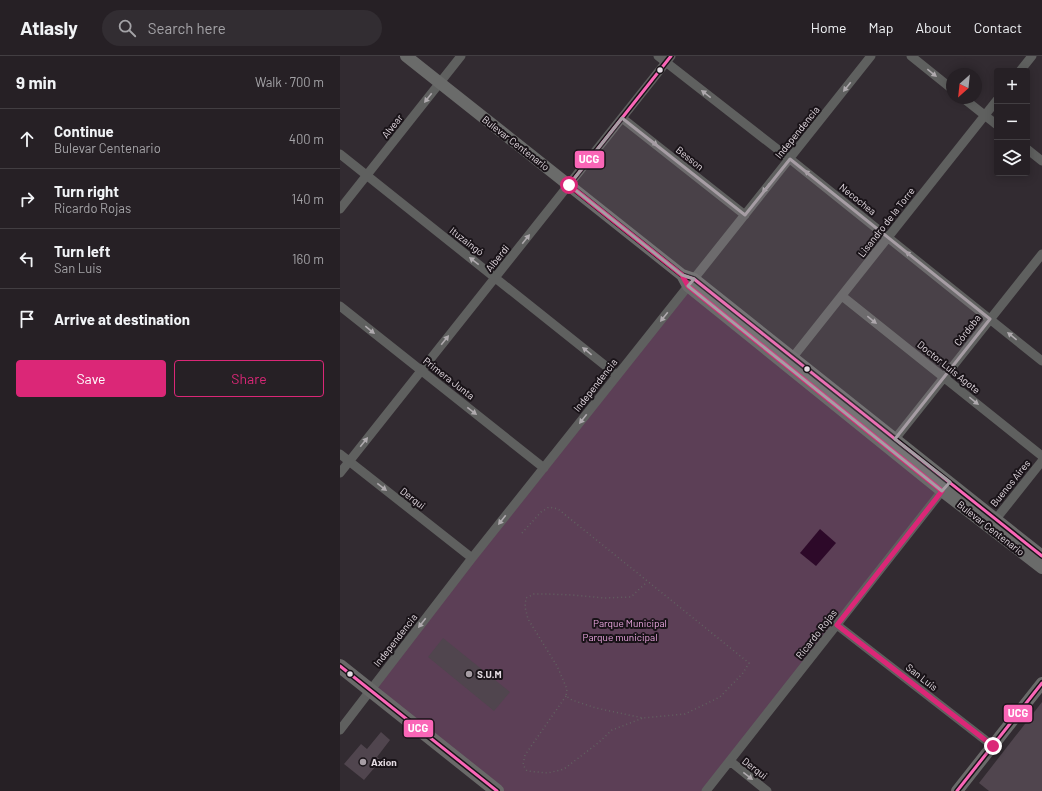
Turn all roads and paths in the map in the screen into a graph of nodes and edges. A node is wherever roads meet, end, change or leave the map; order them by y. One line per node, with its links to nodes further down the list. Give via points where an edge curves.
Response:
1 (406, 56): 8 (main road, Bulevar Centenario)
2 (461, 56): 8 (street, Alvear)
3 (872, 56): 17 (street, Independencia, one-way to 17)
4 (911, 56): 9 (street, one-way to 9)
5 (1032, 56): 7 (street)
6 (665, 58): 13 (street, Alberdi); 17 (street, Necochea, one-way to 6)
7 (1022, 68)
8 (440, 83): 19 (street, Alvear, one-way to 19); 20 (main road, Bulevar Centenario)
9 (946, 84)
10 (970, 104): 12 (street)
11 (994, 104): 12 (street, Lisandro de la Torre)
12 (985, 116): 14 (street); 23 (street, Lisandro de la Torre)
13 (622, 118): 20 (street, Alberdi); 22 (street, Besson, one-way to 22)
14 (994, 123)
15 (1030, 151): 18 (street)
16 (340, 154): 19 (street, Ituzaingó)
17 (790, 159): 22 (street, Independencia, one-way to 22); 23 (street, Necochea, one-way to 17)
18 (1042, 161)
19 (366, 175): 21 (street, Alvear); 25 (street, Ituzaingó, one-way to 19)
20 (569, 185): 25 (street, Alberdi, one-way to 20); 26 (main road, Bulevar Centenario)
21 (340, 209)
22 (745, 215): 26 (street, Independencia)
23 (888, 238): 27 (street, Lisandro de la Torre); 29 (street, Necochea, one-way to 23)
24 (1042, 254): 29 (street, Córdoba)
25 (495, 278): 32 (street, Alberdi, one-way to 25); 33 (street, Ituzaingó, one-way to 25)
26 (691, 282): 30 (main road, Bulevar Centenario); 33 (street, Independencia, one-way to 33); 42 (main road, Bulevar Centenario)
27 (842, 296): 30 (street, Lisandro de la Torre); 34 (street, Doctor Luis Agote, one-way to 34)
28 (340, 306): 32 (street, Primera Junta, one-way to 32)
29 (990, 319): 31 (street, Necochea, one-way to 29); 34 (street, Córdoba)
30 (793, 357): 35 (main road, Bulevar Centenario)
31 (1042, 361)
32 (421, 371): 38 (street, Alberdi, one-way to 32); 40 (street, Primera Junta, one-way to 40)
33 (617, 375): 40 (street, Independencia, one-way to 40)
34 (944, 377): 35 (street, Córdoba); 37 (street, Doctor Luis Agote, one-way to 37)
35 (895, 439): 42 (main road, Bulevar Centenario)
36 (340, 454): 38 (street, Derqui)
37 (1042, 456)
38 (349, 461): 41 (street, Alberdi); 46 (street, Derqui, one-way to 46)
39 (1042, 461): 43 (street, Buenos Aires)
40 (544, 468): 46 (street, Independencia, one-way to 46)
41 (340, 472)
42 (946, 486): 43 (main road, Bulevar Centenario); 47 (main road, Bulevar Centenario); 49 (street, Ricardo Rojas)
43 (996, 519): 45 (main road, Bulevar Centenario)
44 (522, 533): 48 (path, via 541,512 549,507 558,509)
45 (1042, 556)
46 (472, 558): 52 (street, Independencia, one-way to 52)
47 (1042, 568)
48 (648, 582): 53 (path, via 631,596 604,598 534,594 526,598 528,619 557,666 567,689); 54 (path, via 749,663 720,697 685,714)
49 (837, 625): 56 (street, San Luis); 57 (street, Ricardo Rojas)
50 (340, 666): 52 (main road)
51 (1042, 683): 56 (main road)
52 (370, 691): 55 (street, Independencia); 58 (main road)
53 (566, 696): 54 (path, via 596,708); 54 (path, via 525,755 522,765 527,771 548,773 564,769 612,730)
54 (643, 718)
55 (340, 730)
56 (993, 746): 61 (main road)
57 (730, 761): 59 (street, Ricardo Rojas); 60 (street, Derqui, one-way to 60)
58 (489, 789)
59 (706, 791)
60 (767, 791)
61 (957, 791)

